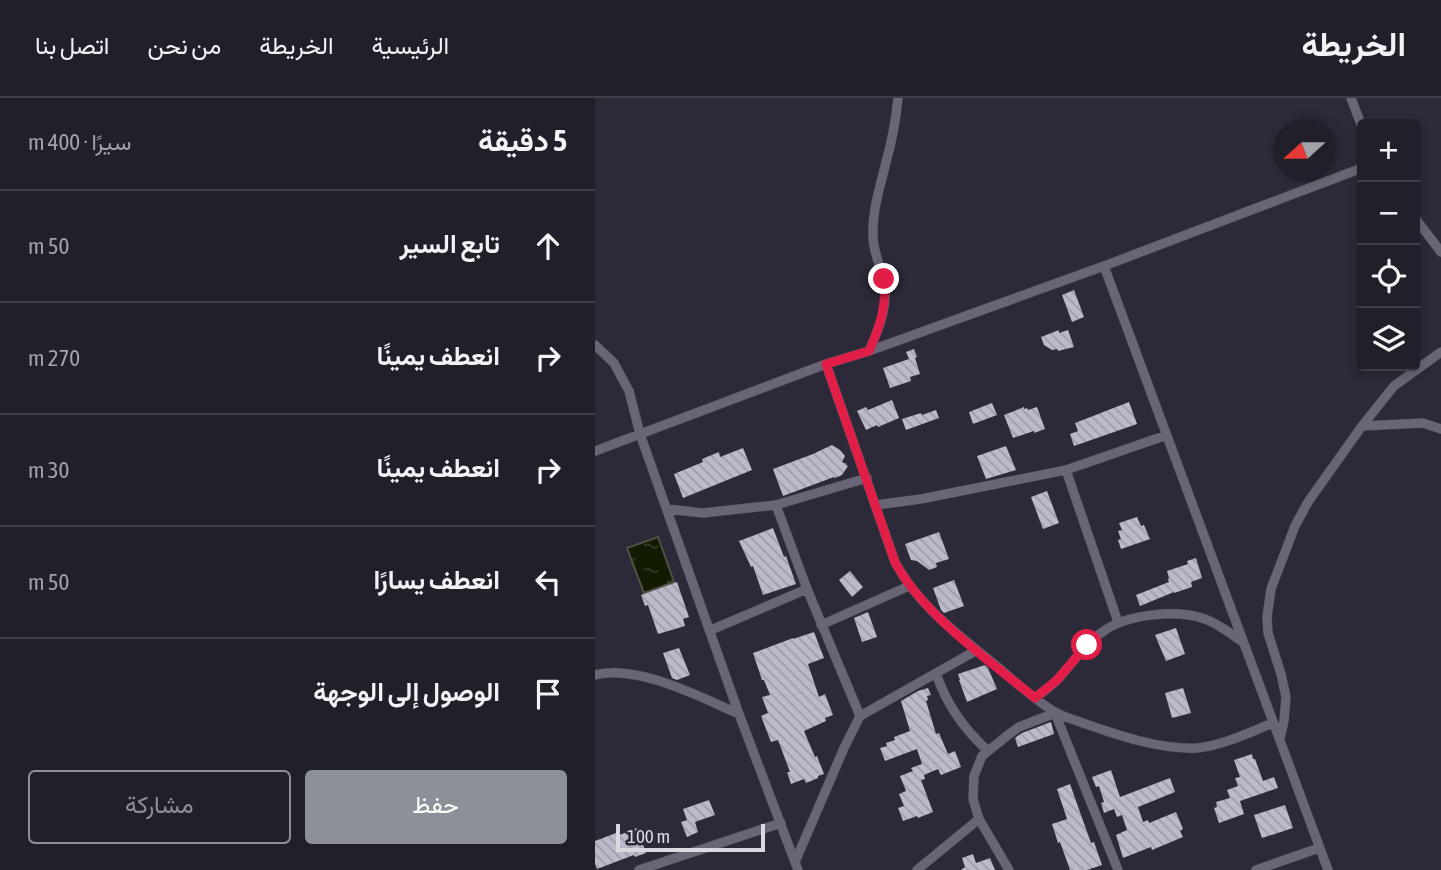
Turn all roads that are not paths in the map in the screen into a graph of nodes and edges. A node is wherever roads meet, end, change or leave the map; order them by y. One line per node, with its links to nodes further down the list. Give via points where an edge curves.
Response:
1 (898, 98): 9 (street, via 874,211 874,250 885,293 880,326)
2 (1350, 98): 3 (street)
3 (1359, 119)
4 (1357, 170): 7 (street)
5 (1420, 225): 6 (street)
6 (1441, 252)
7 (1104, 265): 9 (street); 15 (street)
8 (595, 345): 14 (street, via 614,363 629,391)
9 (869, 351): 11 (street)
10 (1441, 352): 12 (street, via 1394,386)
11 (826, 364): 14 (street); 18 (street)
12 (1361, 426): 13 (street, via 1423,423); 36 (street, via 1308,502 1271,589 1268,633 1286,696)
13 (1441, 429)
14 (640, 434): 16 (street); 21 (street)
15 (1167, 435): 17 (street); 27 (street)
16 (595, 451)
17 (1066, 470): 20 (street); 24 (street)
18 (867, 478): 19 (street); 20 (street)
19 (776, 505): 21 (street, via 702,513); 23 (street)
20 (876, 505): 22 (street, via 895,562)
21 (667, 509): 26 (street)
22 (909, 586): 25 (street); 28 (street)
23 (807, 589): 25 (street); 26 (street)
24 (1118, 622): 27 (street, via 1154,615 1204,618); 31 (street, via 1087,645)
25 (821, 625): 34 (street)
26 (711, 630): 33 (street)
27 (1243, 642): 35 (street)
28 (977, 650): 29 (street); 31 (street)
29 (936, 673): 34 (street); 37 (street, via 956,715)
30 (595, 675): 33 (street, via 607,672 664,682)
31 (1035, 698): 32 (street)
32 (1055, 713): 35 (street, via 1179,748 1213,746); 37 (street, via 1019,727); 45 (street)
33 (739, 714): 39 (street)
34 (859, 716): 41 (street)
35 (1273, 723): 36 (street)
36 (1279, 739): 40 (street)
37 (987, 750): 38 (street, via 974,776 972,799)
38 (979, 819): 43 (street); 44 (street)
39 (781, 823): 41 (street); 42 (street)
40 (1319, 848): 46 (street); 47 (street)
41 (797, 866)
42 (639, 870)
43 (917, 870)
44 (1009, 870)
45 (1118, 870)
46 (1256, 870)
47 (1328, 870)

